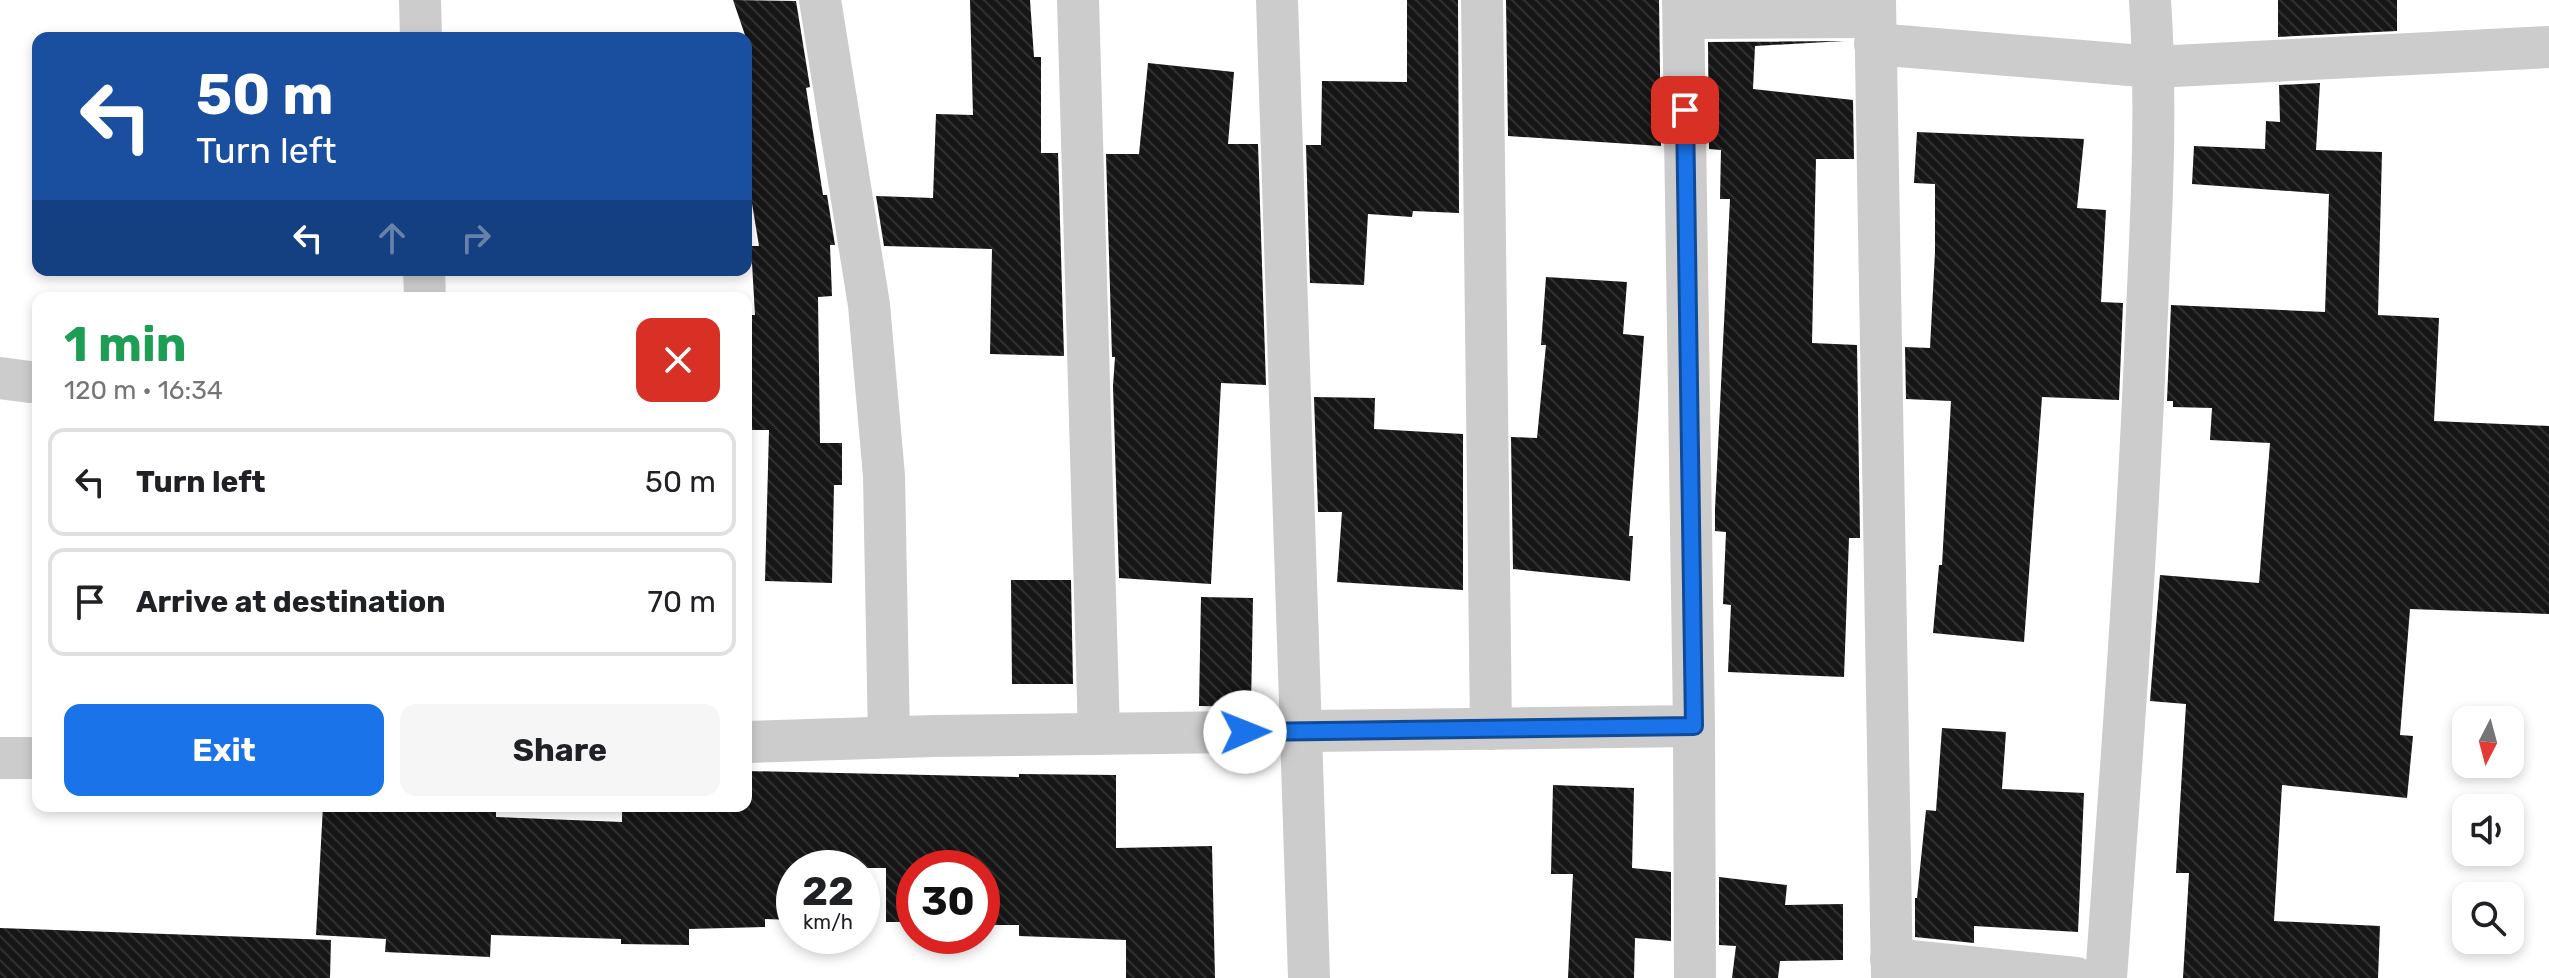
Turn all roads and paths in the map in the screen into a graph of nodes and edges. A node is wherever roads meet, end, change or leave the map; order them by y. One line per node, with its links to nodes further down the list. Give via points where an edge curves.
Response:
1 (420, 0): 9 (street)
2 (820, 0): 16 (street, via 869,305 884,476)
3 (1078, 0): 15 (street)
4 (1277, 0): 14 (street)
5 (1482, 0): 13 (street)
6 (2150, 0): 11 (street)
7 (1683, 9): 8 (street); 12 (street)
8 (1875, 20): 11 (street); 20 (street)
9 (421, 32)
10 (2549, 47): 11 (street)
11 (2154, 67): 24 (street, via 2136,564)
12 (1694, 726): 13 (street); 22 (street)
13 (1491, 729): 14 (street)
14 (1303, 732): 15 (street); 21 (street)
15 (1099, 734): 16 (street)
16 (889, 737): 17 (street)
17 (752, 742)
18 (0, 758): 19 (street)
19 (32, 758)
20 (1891, 968): 23 (street)
21 (1309, 978)
22 (1695, 978)
23 (2076, 978)
24 (2106, 978)

